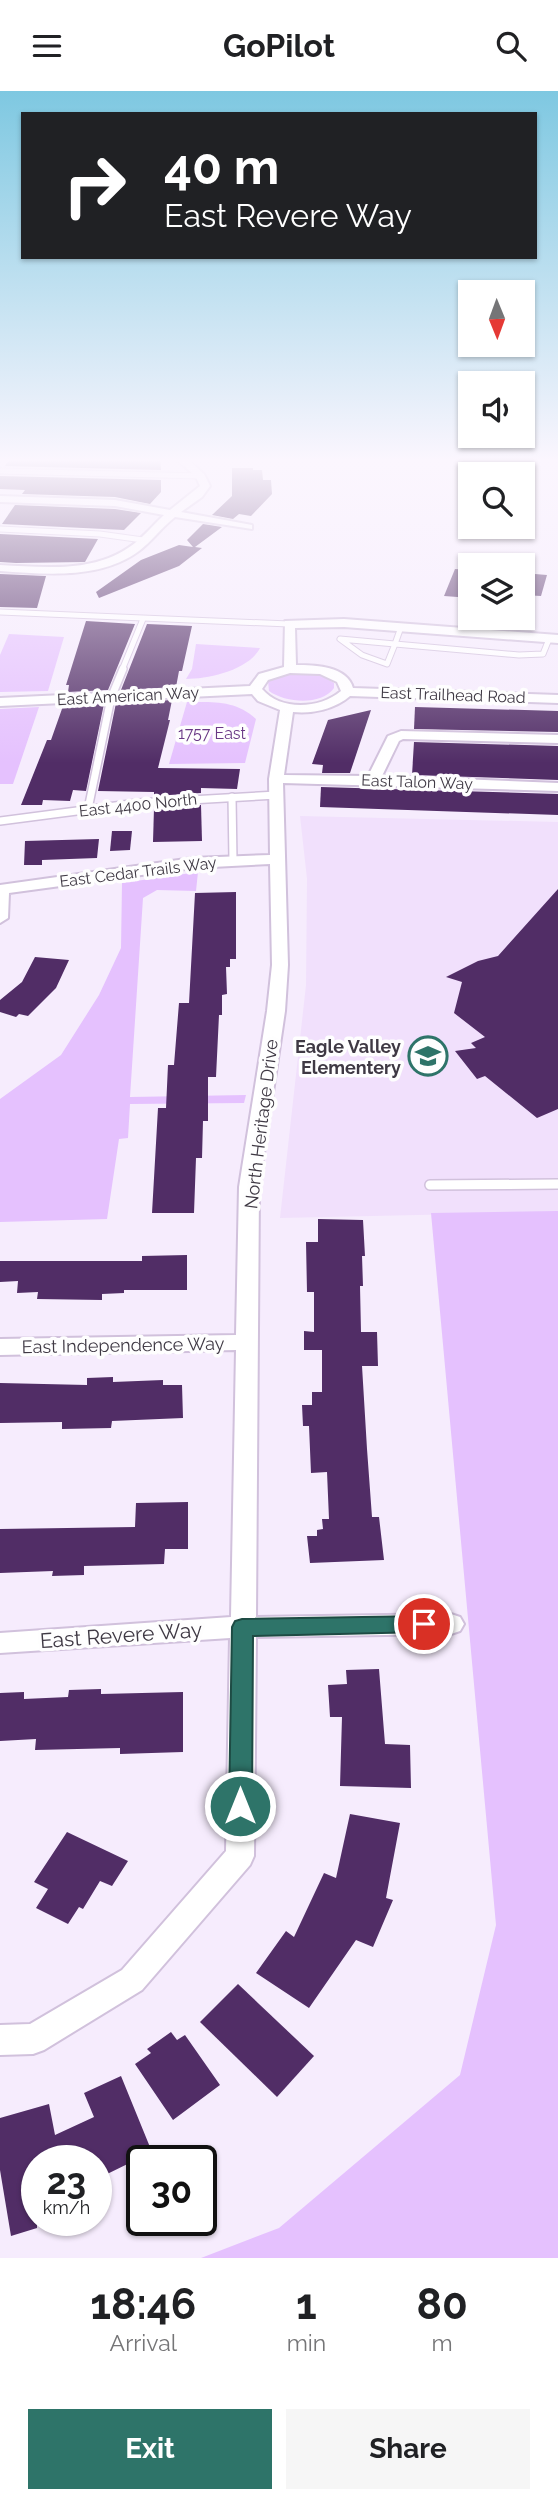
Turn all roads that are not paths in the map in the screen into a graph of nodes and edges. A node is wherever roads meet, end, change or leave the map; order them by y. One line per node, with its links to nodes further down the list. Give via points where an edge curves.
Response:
1 (109, 560): 2 (street, via 63,570)
2 (0, 568)
3 (0, 612): 4 (lane)
4 (143, 619): 5 (lane); 12 (lane)
5 (289, 624): 6 (street); 9 (street)
6 (401, 627): 7 (street); 8 (lane)
7 (554, 639): 8 (lane, via 543,655 533,656)
8 (394, 644): 8 (lane, via 387,664 362,655 340,639)
9 (290, 669): 10 (street, via 265,676); 11 (street, via 335,675 347,685)
10 (256, 690): 12 (street, East American Way); 15 (street, via 264,700)
11 (347, 692): 13 (street, East Trailhead Road); 15 (street, via 335,702 319,706)
12 (111, 698): 14 (street, East American Way); 21 (lane)
13 (558, 699)
14 (0, 702)
15 (287, 707): 18 (street, North Heritage Drive)
16 (558, 739): 17 (street, via 410,734 393,739)
17 (373, 780): 18 (street, East Talon Way); 19 (street, East Talon Way)
18 (276, 787): 20 (lane, East 4400 North); 23 (street, North Heritage Drive)
19 (558, 787)
20 (232, 797): 21 (lane, East 4400 North); 24 (lane)
21 (88, 809): 22 (lane, East 4400 North)
22 (0, 821)
23 (276, 859): 24 (street, East Cedar Trails Way); 29 (street, North Heritage Drive, via 280,965 249,1187)
24 (233, 861): 25 (street, East Cedar Trails Way, via 130,870)
25 (1, 890): 26 (street)
26 (0, 918)
27 (558, 1184): 28 (lane)
28 (430, 1185)
29 (246, 1342): 30 (street, East Independence Way); 32 (street, North Heritage Drive)
30 (0, 1347)
31 (451, 1623): 32 (street, East Revere Way)
32 (242, 1627): 33 (street, East Revere Way); 34 (street, North Heritage Drive, via 240,1856 132,1980 33,2039)
33 (0, 1643)
34 (0, 2040)

